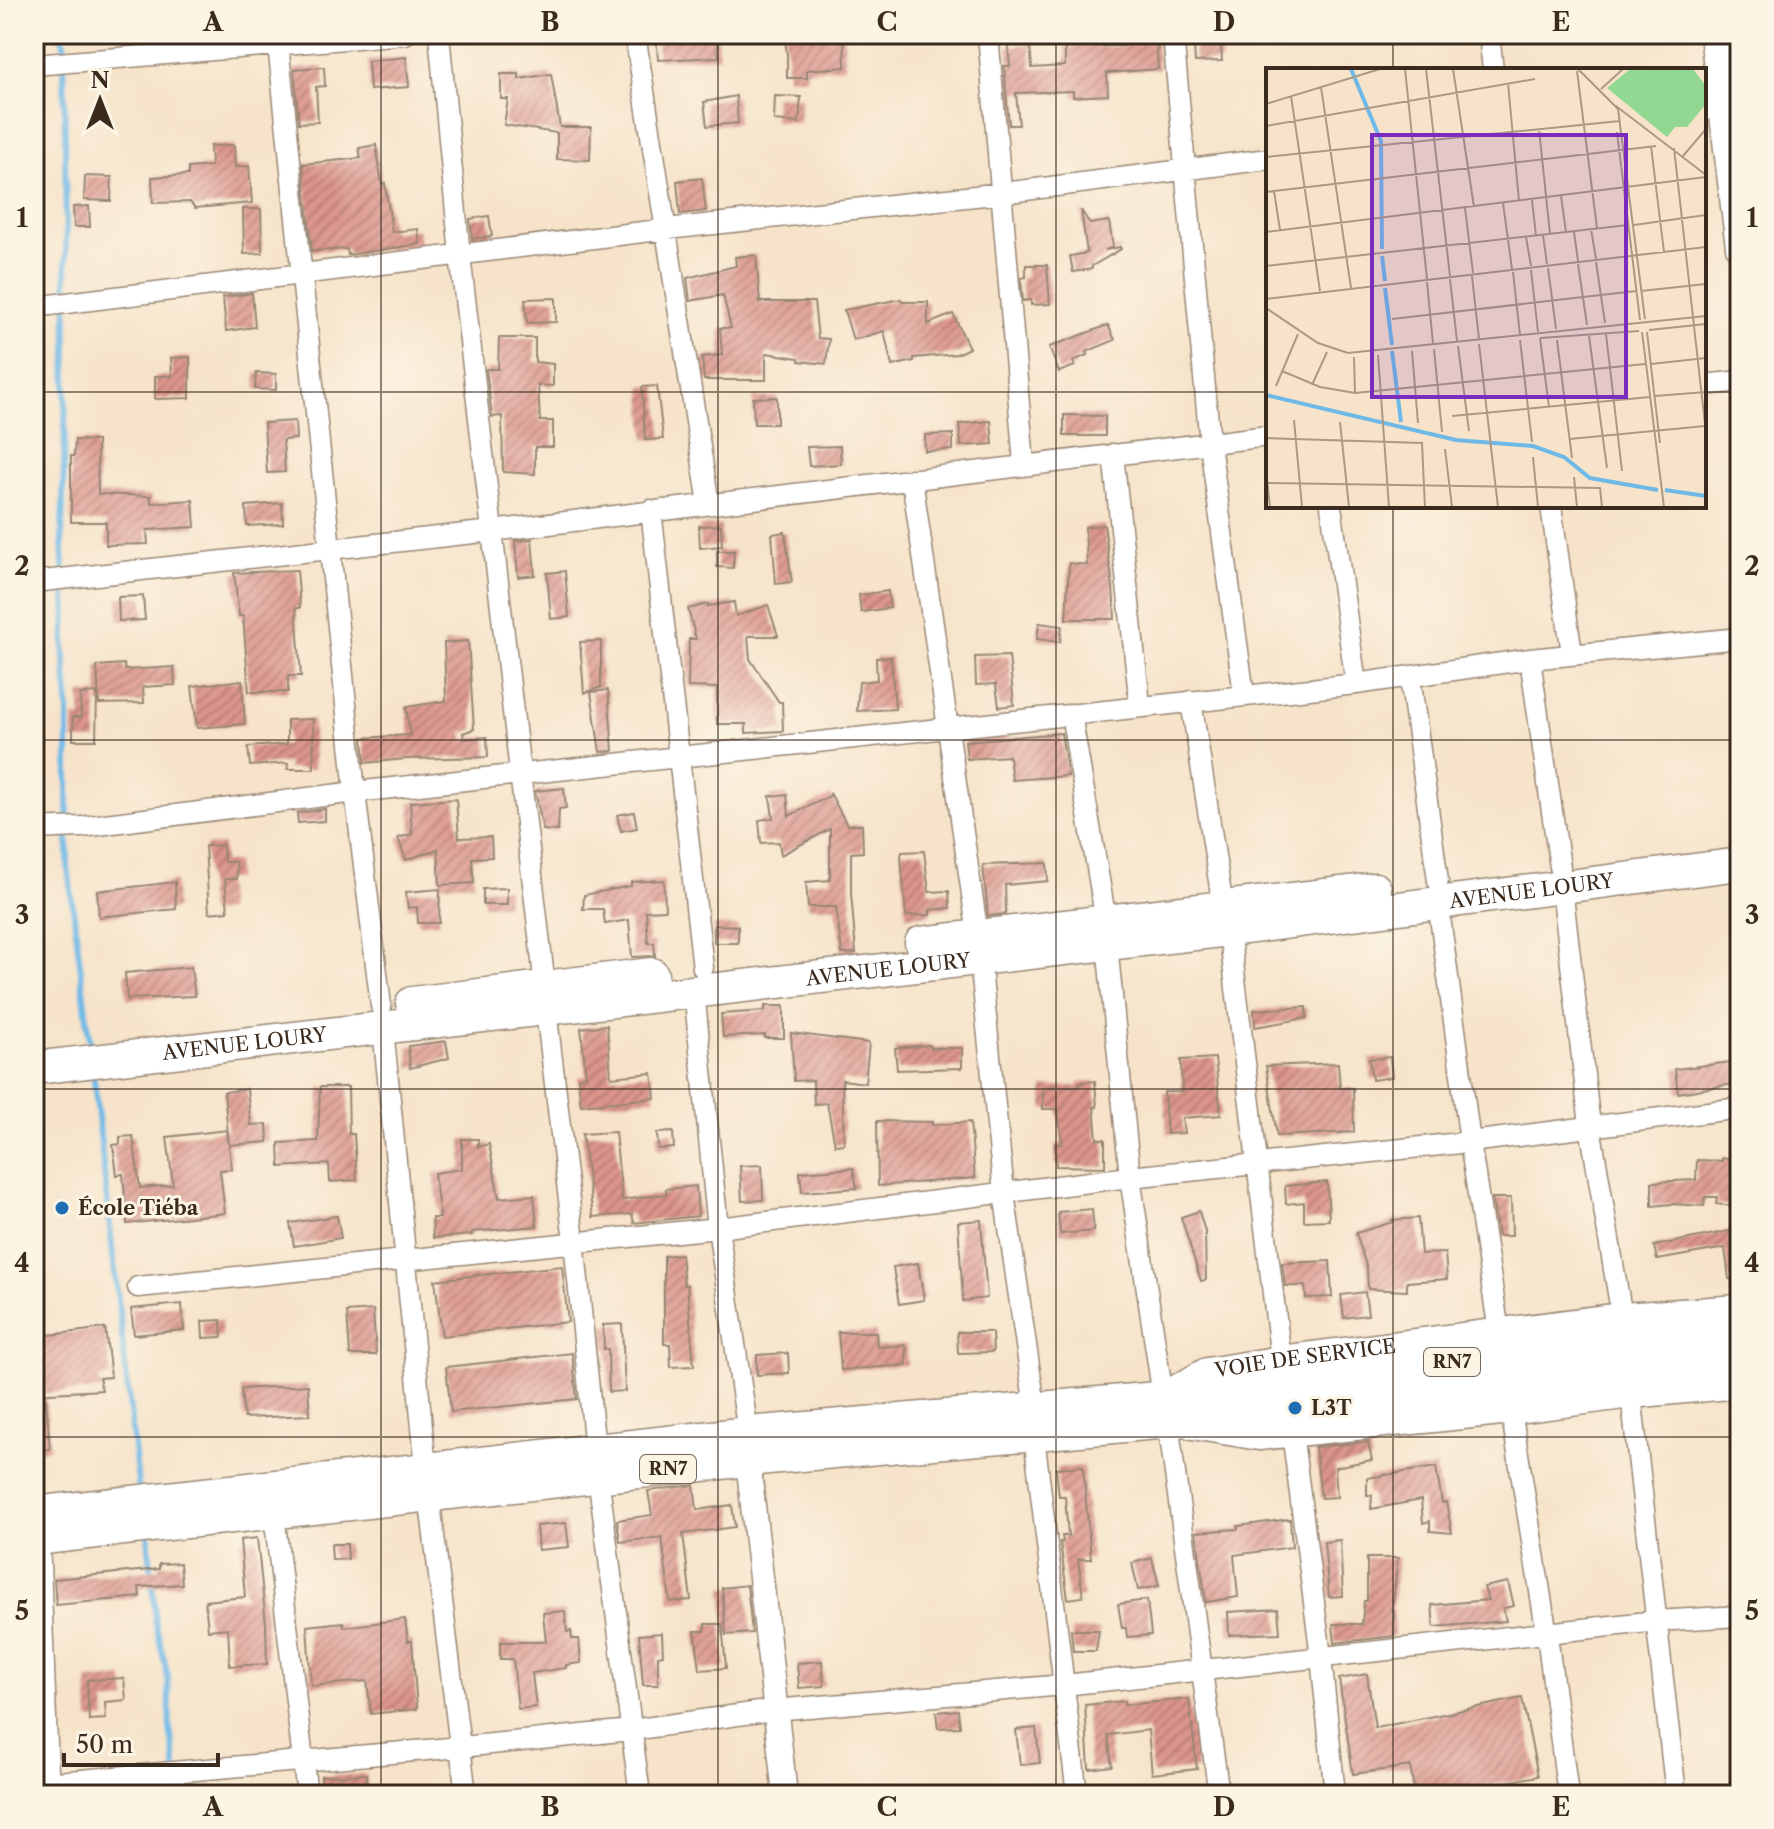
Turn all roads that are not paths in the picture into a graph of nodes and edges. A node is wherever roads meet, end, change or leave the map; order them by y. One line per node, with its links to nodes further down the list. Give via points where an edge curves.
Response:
1 (405, 34): 8 (street)
2 (439, 34): 17 (street)
3 (635, 34): 15 (street)
4 (988, 34): 14 (street)
5 (1173, 34): 13 (street)
6 (1489, 34): 10 (street)
7 (1714, 34): 11 (main road)
8 (278, 40): 9 (street); 18 (street)
9 (40, 65)
10 (1493, 68)
11 (1722, 108): 16 (main road)
12 (1266, 159): 13 (street)
13 (1187, 168): 14 (street); 23 (street)
14 (1003, 193): 15 (street); 25 (street)
15 (667, 229): 17 (street); 27 (street)
16 (1740, 247)
17 (460, 255): 18 (street); 31 (street)
18 (303, 275): 19 (street); 32 (street)
19 (39, 306)
20 (1740, 381): 21 (street)
21 (1706, 385)
22 (1266, 436): 23 (street)
23 (1210, 444): 24 (street); 39 (street)
24 (1113, 454): 25 (street); 41 (street)
25 (1024, 464): 26 (street)
26 (912, 479): 27 (street); 43 (street)
27 (709, 504): 30 (street)
28 (1331, 508): 38 (street)
29 (1551, 508): 35 (street)
30 (651, 510): 31 (street); 44 (street)
31 (492, 531): 32 (street); 45 (street)
32 (332, 548): 33 (street); 46 (street)
33 (41, 581)
34 (1740, 638): 35 (street)
35 (1572, 654): 36 (street)
36 (1530, 659): 37 (street); 50 (street)
37 (1410, 677): 38 (street); 51 (street)
38 (1356, 684): 39 (street)
39 (1244, 695): 40 (street)
40 (1191, 701): 41 (street); 52 (street)
41 (1140, 705): 42 (street)
42 (1071, 714): 43 (street); 53 (street)
43 (949, 727): 44 (street); 54 (street)
44 (678, 757): 45 (street); 55 (street)
45 (520, 776): 46 (street); 56 (street)
46 (355, 792): 47 (street); 57 (street)
47 (36, 829)
48 (1740, 845): 50 (main road, AVENUE LOURY)
49 (1740, 864): 50 (main road, AVENUE LOURY)
50 (1561, 878): 51 (main road, AVENUE LOURY); 62 (street)
51 (1438, 892): 52 (main road, AVENUE LOURY); 63 (street)
52 (1226, 918): 53 (main road, AVENUE LOURY); 64 (street)
53 (1107, 932): 54 (main road, AVENUE LOURY); 65 (street)
54 (979, 947): 55 (main road, AVENUE LOURY); 66 (street)
55 (698, 980): 56 (main road, AVENUE LOURY); 67 (street)
56 (545, 999): 57 (main road, AVENUE LOURY); 68 (street)
57 (382, 1017): 59 (main road, AVENUE LOURY); 69 (street)
58 (34, 1046): 59 (main road, AVENUE LOURY)
59 (92, 1049): 60 (main road, AVENUE LOURY)
60 (34, 1068)
61 (1740, 1108): 62 (street)
62 (1590, 1126): 63 (street); 72 (street)
63 (1470, 1142): 64 (street); 74 (street)
64 (1258, 1165): 65 (street); 76 (street)
65 (1130, 1177): 66 (street); 79 (street)
66 (1004, 1193): 67 (street); 81 (street)
67 (718, 1228): 68 (street); 83 (street)
68 (574, 1241): 69 (street); 84 (street)
69 (407, 1258): 70 (street); 85 (street)
70 (138, 1287)
71 (1740, 1309): 72 (main road, VOIE DE SERVICE)
72 (1622, 1317): 74 (main road, VOIE DE SERVICE)
73 (1740, 1327): 79 (main road, RN7, via 1498,1355)
74 (1499, 1332): 76 (main road, VOIE DE SERVICE)
75 (1740, 1358): 79 (main road, RN7)
76 (1281, 1360): 79 (main road, VOIE DE SERVICE, via 1207,1372)
77 (1740, 1384): 78 (main road)
78 (1631, 1394): 80 (main road); 90 (street)
79 (1166, 1409): 81 (main road, RN7); 82 (main road, via 1259,1436); 93 (street)
80 (1511, 1410): 82 (main road); 91 (street)
81 (1034, 1421): 83 (main road, RN7); 94 (street)
82 (1292, 1432): 92 (street)
83 (748, 1446): 84 (main road, RN7); 95 (street)
84 (596, 1463): 85 (main road, RN7); 96 (street)
85 (428, 1482): 86 (main road, RN7); 87 (main road, RN7); 97 (street)
86 (167, 1512): 87 (main road, RN7); 88 (main road, RN7)
87 (274, 1514): 98 (street)
88 (36, 1530): 99 (street)
89 (1740, 1616): 90 (street)
90 (1657, 1621): 91 (street); 108 (street)
91 (1547, 1635): 92 (street); 107 (street)
92 (1321, 1657): 93 (street); 106 (street)
93 (1201, 1671): 94 (street); 105 (street)
94 (1064, 1685): 95 (street); 104 (street)
95 (774, 1710): 96 (street); 103 (street)
96 (631, 1730): 97 (street); 102 (street)
97 (461, 1747): 98 (street); 101 (street)
98 (305, 1762): 99 (street); 100 (street)
99 (44, 1787)
100 (307, 1795)
101 (466, 1795)
102 (640, 1795)
103 (785, 1795)
104 (1077, 1795)
105 (1219, 1795)
106 (1335, 1795)
107 (1568, 1795)
108 (1676, 1795)

